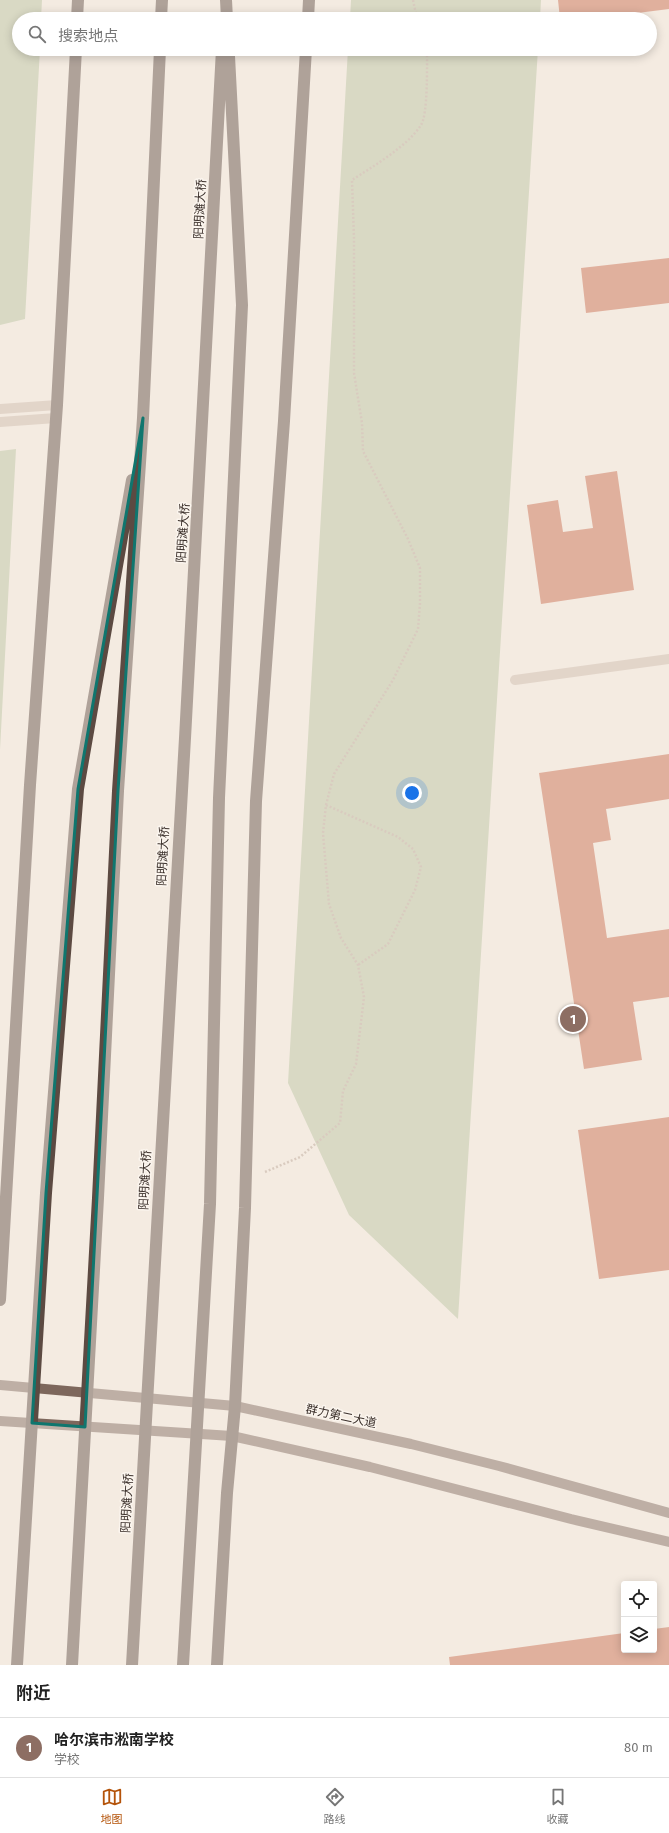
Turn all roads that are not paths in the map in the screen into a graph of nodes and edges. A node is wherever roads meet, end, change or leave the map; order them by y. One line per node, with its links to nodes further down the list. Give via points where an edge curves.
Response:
1 (78, 0): 5 (highway)
2 (162, 0): 6 (highway)
3 (225, 0): 7 (highway); 8 (highway)
4 (309, 0): 9 (highway)
5 (77, 12)
6 (161, 12)
7 (224, 12)
8 (226, 12)
9 (308, 12)
10 (76, 56): 15 (highway)
11 (160, 56): 18 (highway, bridge)
12 (222, 56): 31 (highway, 阳明滩大桥, bridge, via 204,421 178,835)
13 (228, 56): 32 (highway, bridge, via 242,305 219,798 210,1204)
14 (306, 56): 24 (highway, via 284,421 256,801 246,1180)
15 (57, 404): 16 (street); 17 (highway)
16 (0, 409)
17 (56, 418): 19 (street); 22 (highway, via 30,785)
18 (143, 418): 29 (highway, bridge, via 78,789 46,1193); 30 (highway, bridge, via 118,791)
19 (0, 422)
20 (669, 659): 21 (street)
21 (515, 680)
22 (0, 1300)
23 (0, 1385): 24 (main road, 群力第二大道)
24 (235, 1406): 26 (highway); 27 (main road, 群力第二大道, via 455,1455)
25 (0, 1421): 26 (main road)
26 (232, 1436): 28 (main road, via 393,1472 578,1521); 33 (highway)
27 (669, 1513)
28 (669, 1542)
29 (17, 1665)
30 (72, 1665)
31 (132, 1665)
32 (183, 1665)
33 (218, 1665)

